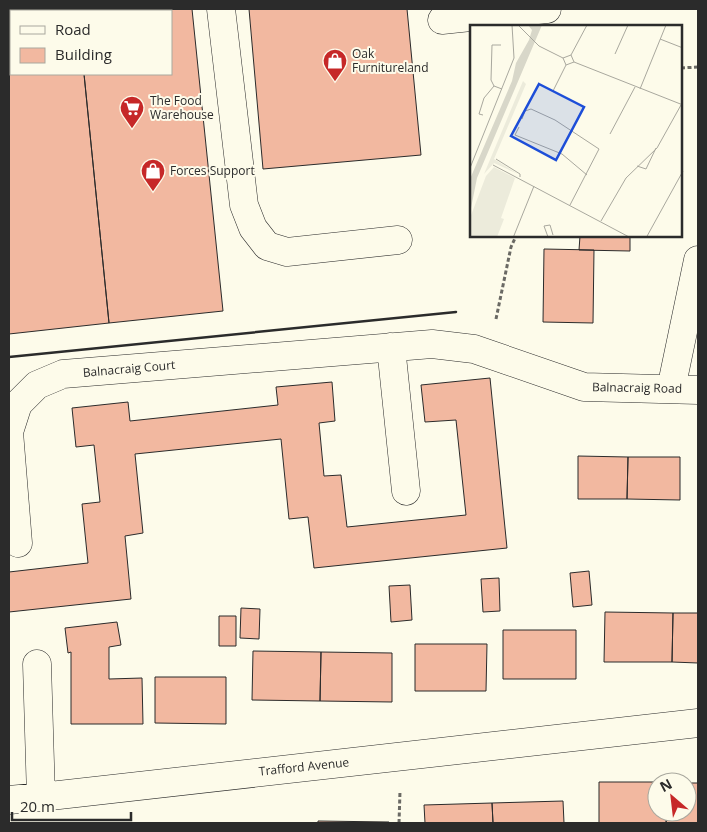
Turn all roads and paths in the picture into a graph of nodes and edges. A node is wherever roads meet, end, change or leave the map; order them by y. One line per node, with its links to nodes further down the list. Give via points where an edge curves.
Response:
1 (221, 9): 7 (street, via 244,205 253,228 267,246 287,252)
2 (547, 9): 3 (street)
3 (442, 20)
4 (698, 67): 5 (path)
5 (682, 68)
6 (515, 238): 10 (path)
7 (398, 240)
8 (698, 260): 12 (street)
9 (390, 347): 10 (street, Balnacraig Court, via 432,344); 14 (street); 15 (street, Balnacraig Court, via 63,374 37,385 18,404 9,432)
10 (489, 354): 11 (street, Balnacraig Court)
11 (520, 364): 12 (street, Balnacraig Road, via 584,387)
12 (671, 389): 13 (street, Balnacraig Road)
13 (698, 390)
14 (406, 491)
15 (18, 543)
16 (37, 664): 18 (street)
17 (698, 723): 18 (street, Trafford Avenue)
18 (41, 797): 19 (street, Trafford Avenue)
19 (9, 800)

